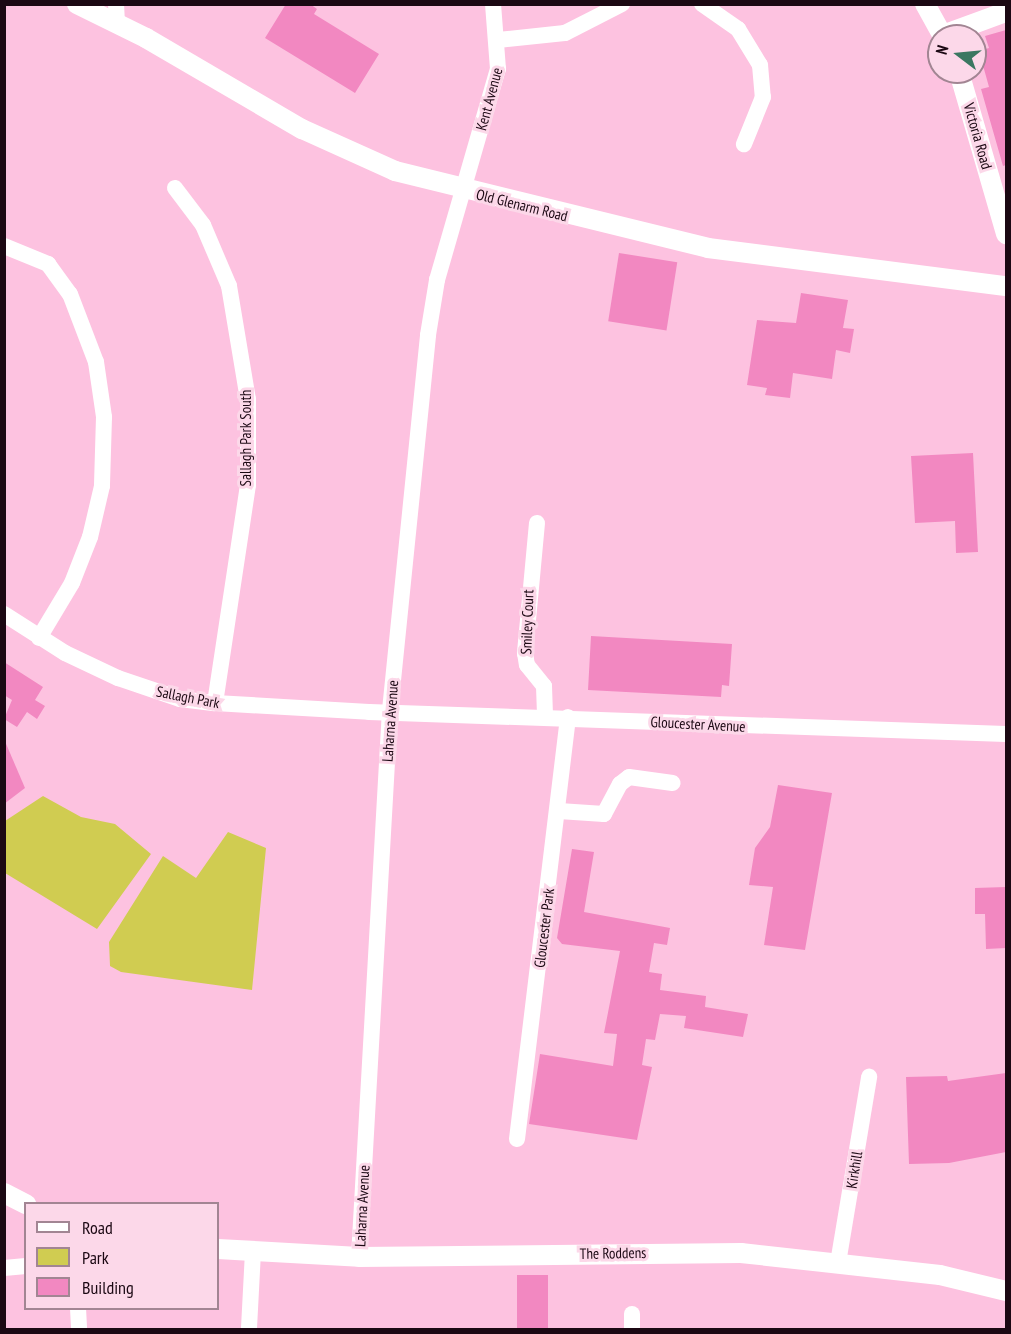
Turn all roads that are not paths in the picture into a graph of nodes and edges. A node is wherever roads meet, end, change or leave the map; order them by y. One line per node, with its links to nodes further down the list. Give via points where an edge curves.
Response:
1 (77, 4): 7 (street, Old Glenarm Road)
2 (494, 4): 10 (street, Kent Avenue)
3 (622, 4): 10 (street, via 565,33)
4 (702, 4): 12 (street, via 738,29 760,65 763,97)
5 (925, 4): 8 (street)
6 (1006, 12): 9 (street)
7 (116, 13): 14 (street, Old Glenarm Road, via 347,152)
8 (936, 24)
9 (974, 24)
10 (498, 40): 14 (street, Kent Avenue, via 497,75)
11 (962, 84): 15 (street, Victoria Road)
12 (744, 144)
13 (175, 188): 21 (street, Sallagh Park South, via 203,225 229,286 248,399 248,485)
14 (463, 191): 17 (street, Old Glenarm Road, via 708,248); 22 (street, Laharna Avenue, via 430,314)
15 (1006, 234)
16 (5, 245): 20 (street, via 48,264 70,294 96,362 104,417 102,486 90,537 72,583)
17 (1006, 286)
18 (537, 523): 23 (street, Smiley Court, via 525,653 527,665 544,686)
19 (4, 614): 20 (street, Sallagh Park)
20 (39, 638): 21 (street, Sallagh Park, via 155,692)
21 (215, 703): 22 (street, Sallagh Park)
22 (390, 710): 23 (street, Gloucester Avenue); 34 (street, Laharna Avenue)
23 (544, 715): 24 (street, Gloucester Avenue)
24 (568, 717): 25 (street, Gloucester Avenue); 27 (street, Gloucester Park)
25 (1006, 734)
26 (673, 783): 27 (street, via 632,776 620,784 604,813)
27 (559, 811): 29 (street, Gloucester Park)
28 (869, 1077): 35 (street, Kirkhill)
29 (517, 1138)
30 (4, 1193): 31 (street)
31 (24, 1202)
32 (219, 1249): 33 (street, The Roddens)
33 (253, 1251): 34 (street, The Roddens); 40 (street)
34 (359, 1257): 35 (street, The Roddens, via 687,1251)
35 (838, 1263): 38 (street, The Roddens, via 940,1275)
36 (24, 1266): 37 (street)
37 (4, 1268)
38 (1006, 1291)
39 (78, 1310): 41 (street)
40 (249, 1328)
41 (79, 1329)

